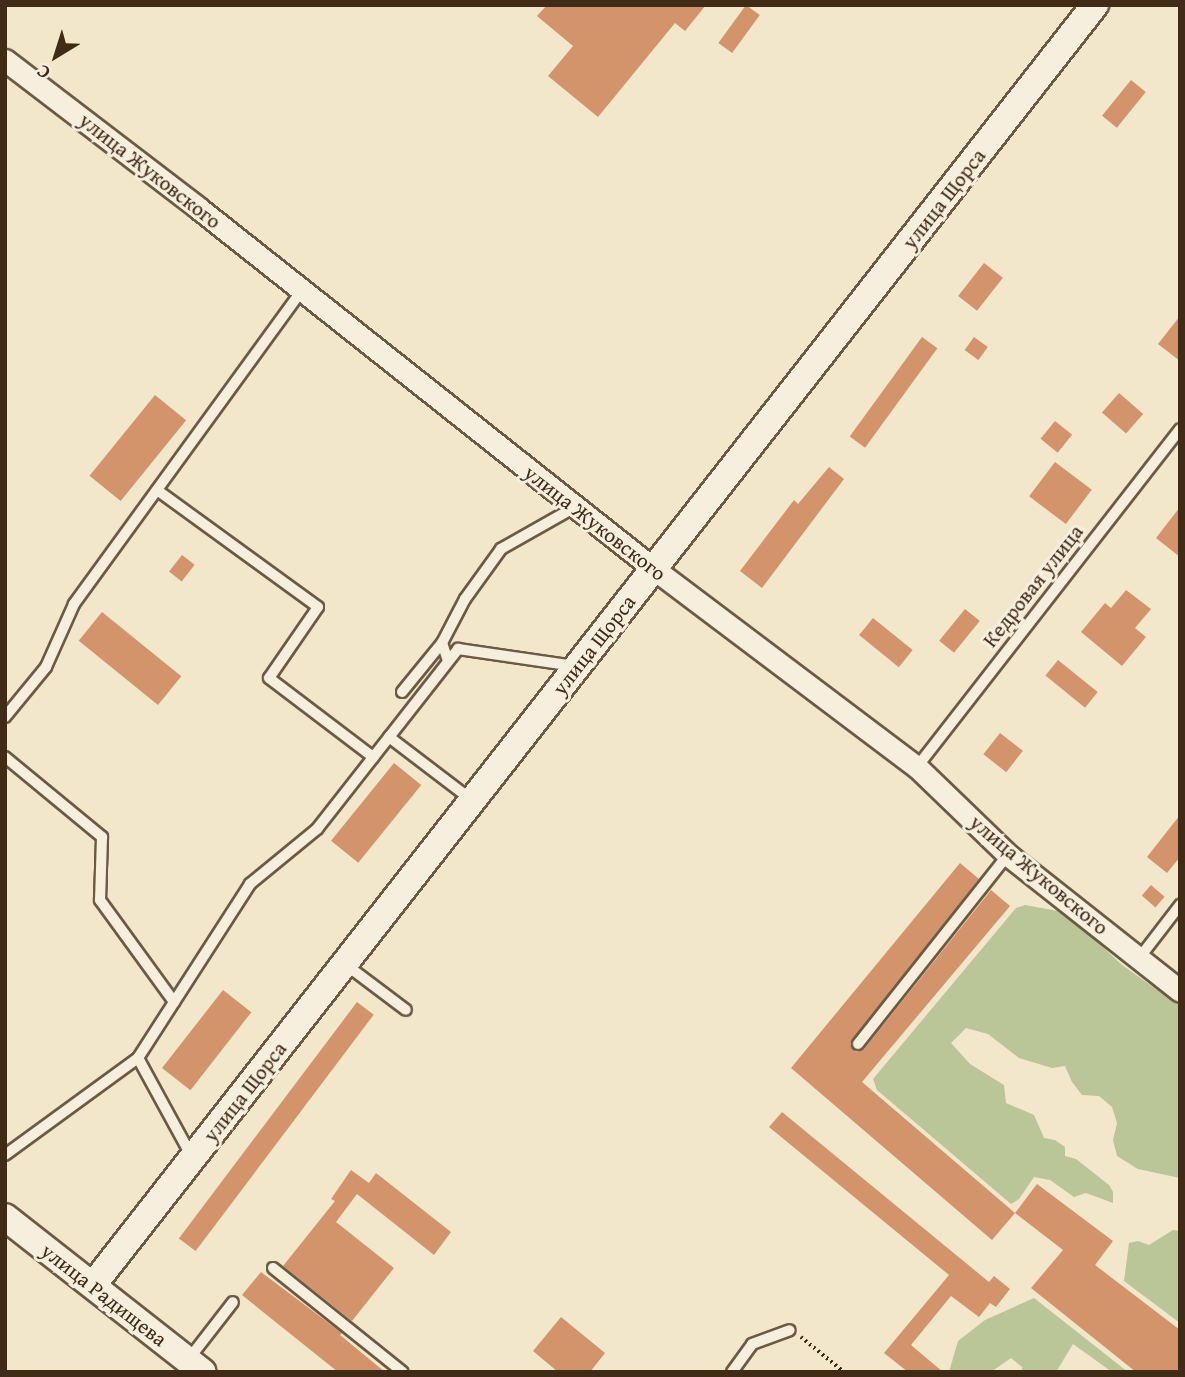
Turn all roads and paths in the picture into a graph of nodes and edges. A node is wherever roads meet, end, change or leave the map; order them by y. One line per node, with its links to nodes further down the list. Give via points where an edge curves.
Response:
1 (1096, 5): 7 (street, улица Щорса)
2 (5, 60): 3 (street, улица Жуковского)
3 (301, 291): 5 (lane); 6 (street, улица Жуковского)
4 (1180, 429): 16 (lane, Кедровая улица)
5 (157, 490): 12 (lane, via 74,604 46,667); 15 (lane, via 318,607 269,678)
6 (575, 507): 7 (street, улица Жуковского); 8 (lane, via 501,549 465,599)
7 (654, 569): 10 (street, улица Щорса); 16 (street, улица Жуковского)
8 (442, 643): 9 (lane); 11 (lane)
9 (448, 661): 10 (lane, via 457,649); 13 (lane)
10 (578, 666): 17 (street, улица Щорса)
11 (402, 692)
12 (5, 717)
13 (389, 737): 15 (lane); 17 (lane)
14 (5, 757): 23 (lane, via 102,837 100,900)
15 (373, 757): 23 (lane, via 317,829 250,884)
16 (917, 766): 18 (street, улица Жуковского)
17 (472, 801): 21 (street, улица Щорса)
18 (1008, 855): 20 (street, улица Жуковского); 25 (lane)
19 (1180, 905): 20 (lane)
20 (1140, 957): 22 (street, улица Жуковского)
21 (345, 964): 24 (lane); 28 (street, улица Щорса)
22 (1180, 991)
23 (174, 1002): 26 (lane)
24 (406, 1010)
25 (858, 1044)
26 (138, 1058): 27 (lane); 28 (lane)
27 (5, 1155)
28 (192, 1158): 31 (street, улица Щорса)
29 (5, 1217): 31 (street, улица Радищева)
30 (273, 1268): 35 (lane)
31 (93, 1285): 34 (street, улица Радищева)
32 (233, 1303): 34 (lane)
33 (790, 1330): 36 (lane, via 752,1344); 37 (path)
34 (196, 1366)
35 (403, 1372)
36 (732, 1372)
37 (844, 1372)

